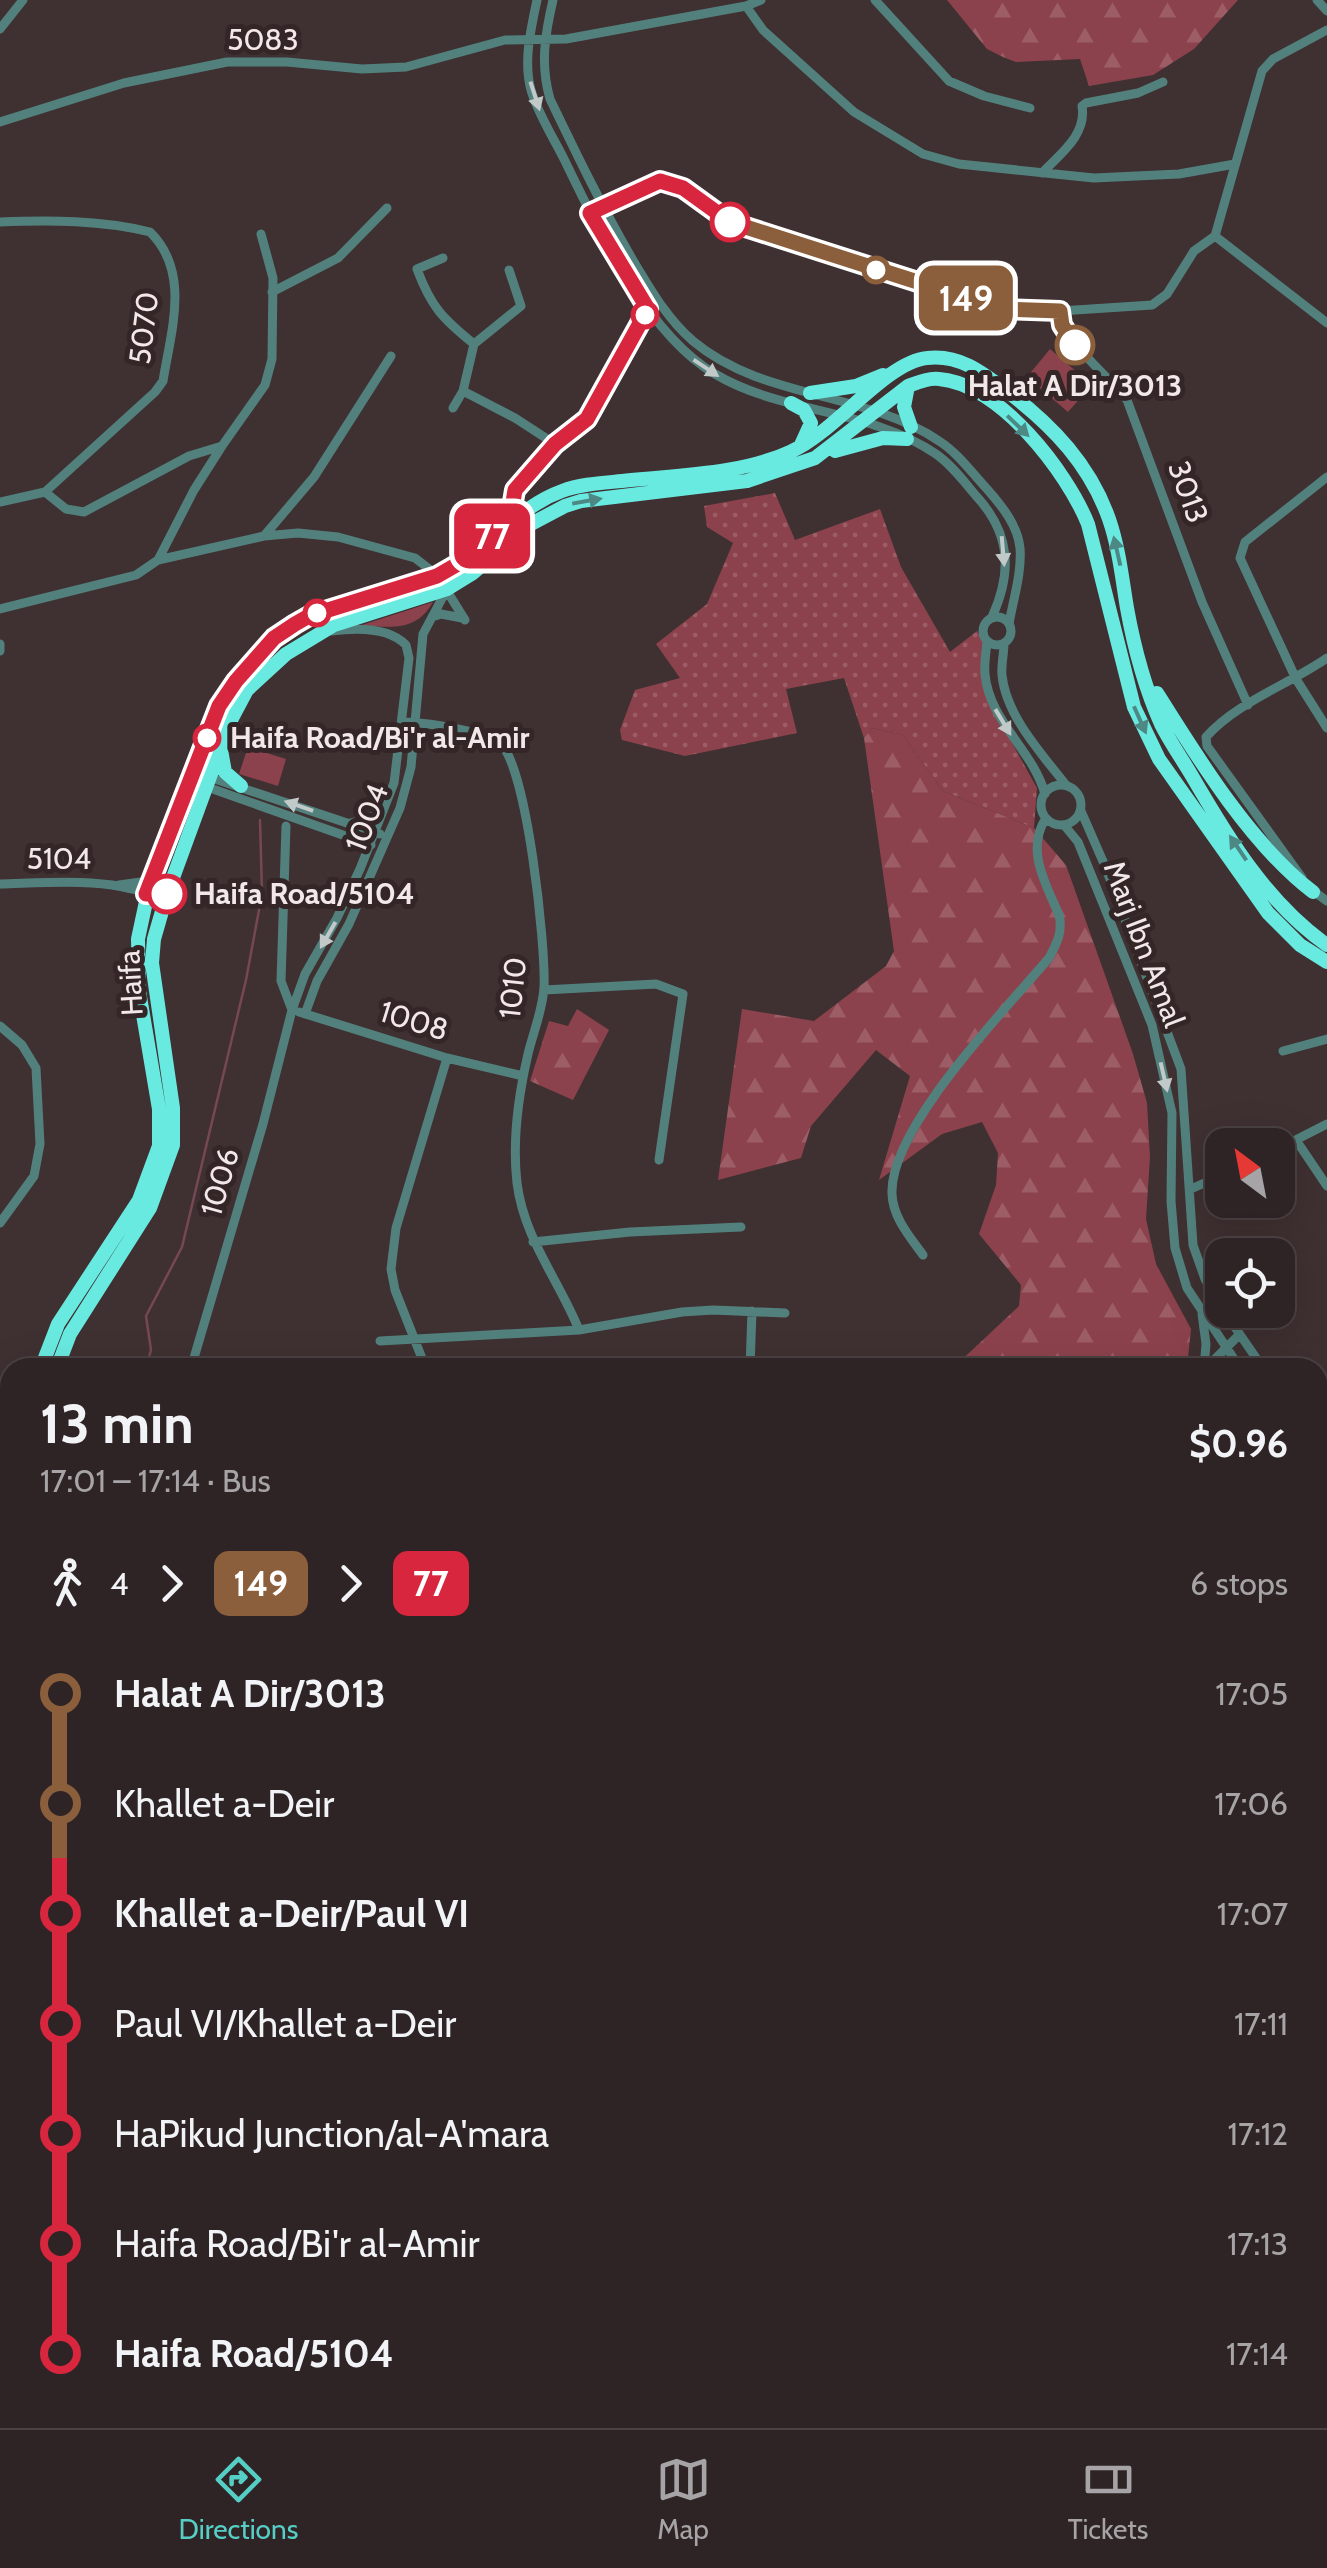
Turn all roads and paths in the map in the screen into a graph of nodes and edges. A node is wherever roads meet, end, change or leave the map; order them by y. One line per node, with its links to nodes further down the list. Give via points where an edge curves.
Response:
1 (23, 0): 9 (street)
2 (537, 0): 11 (street, Marj Ibn Amal)
3 (552, 0): 12 (street, Marj Ibn Amal)
4 (761, 0): 7 (street, 5083)
5 (875, 0): 14 (street, via 949,80)
6 (1317, 0): 8 (street)
7 (746, 6): 12 (street, 5083); 17 (street, via 801,66 902,144 959,164)
8 (1327, 11)
9 (0, 29)
10 (1327, 30): 16 (street, via 1262,71)
11 (529, 38): 12 (street, 5083); 15 (street, 5083, via 406,67 227,62 124,82); 20 (street, Marj Ibn Amal, one-way to 20, via 531,88)
12 (544, 39): 18 (street, Marj Ibn Amal, via 550,99)
13 (1163, 82): 17 (street, via 1086,102 1082,126)
14 (1030, 108)
15 (0, 122)
16 (1235, 164): 17 (street, via 1094,178); 23 (street)
17 (1042, 172)
18 (602, 207): 20 (street); 28 (street, via 672,182 736,225 766,236 1002,309); 35 (street, Marj Ibn Amal, via 652,292 692,340 733,366)
19 (387, 208): 26 (street, via 338,258)
20 (590, 213): 27 (street, Marj Ibn Amal)
21 (0, 222): 48 (street, 5070, via 150,232 175,278 163,381)
22 (261, 234): 26 (street)
23 (1215, 236): 28 (street, via 1194,251 1167,294 1152,305); 29 (street)
24 (443, 258): 30 (street, via 417,269 426,296)
25 (509, 270): 30 (street, via 521,306)
26 (272, 292): 44 (street, via 266,384)
27 (648, 309): 36 (street, Marj Ibn Amal, one-way to 36, via 678,347 710,372); 43 (street, via 587,419)
28 (1060, 311): 67 (street, 3013, via 1072,341 1127,400)
29 (1327, 323)
30 (474, 344): 34 (street)
31 (392, 356): 51 (street, via 314,477)
32 (898, 370): 35 (highway); 37 (highway); 65 (highway, one-way to 32, via 1109,518 1062,438 970,365 925,358)
33 (908, 386): 39 (highway); 42 (highway); 94 (highway, one-way to 94, via 935,379 971,390 1052,460 1088,524 1122,666 1148,738 1245,884)
34 (463, 391): 38 (street); 43 (street)
35 (810, 394): 37 (street, Marj Ibn Amal)
36 (791, 403): 40 (street, Marj Ibn Amal); 45 (highway, via 811,423)
37 (856, 405): 39 (street, Marj Ibn Amal); 40 (highway)
38 (454, 408)
39 (875, 412): 41 (highway); 42 (street, Marj Ibn Amal)
40 (842, 418): 41 (street, Marj Ibn Amal); 45 (highway)
41 (862, 423): 42 (street, Marj Ibn Amal); 46 (highway)
42 (909, 433): 46 (highway); 59 (street, Marj Ibn Amal, one-way to 59, via 946,462 999,527 1005,574); 60 (street, Marj Ibn Amal, via 942,442 962,460 1016,531 1020,550)
43 (555, 444): 50 (street, via 515,490)
44 (222, 446): 48 (street, via 189,456 84,512 66,510); 53 (street)
45 (790, 452): 50 (highway, via 719,470 578,486 537,501)
46 (801, 464): 50 (highway, one-way to 46, via 581,500 747,481)
47 (1327, 477): 66 (street, via 1241,551)
48 (46, 492): 49 (street)
49 (0, 502)
50 (513, 528): 54 (highway, Haifa); 56 (highway, Haifa, via 473,573)
51 (264, 536): 52 (street, via 338,537); 53 (street)
52 (415, 558): 54 (street); 55 (street)
53 (158, 560): 57 (street, via 136,575)
54 (437, 576): 55 (highway, Haifa); 56 (street)
55 (420, 582): 72 (highway, Haifa, via 309,616 274,638 219,706)
56 (447, 588): 58 (street, 1004); 58 (street, via 464,620); 61 (highway, Haifa)
57 (0, 609)
58 (432, 617): 69 (street, 1004, via 420,648)
59 (992, 617): 60 (street); 62 (street, Marj Ibn Amal, via 983,628)
60 (1010, 624): 63 (street, Marj Ibn Amal)
61 (305, 641): 68 (street, 1004, via 336,630 400,639 409,658); 71 (highway, Haifa, via 247,690)
62 (987, 642): 63 (street); 76 (street, Marj Ibn Amal, one-way to 76, via 984,672 992,702)
63 (1004, 643): 74 (street, Marj Ibn Amal, via 1007,697)
64 (1327, 658): 66 (street)
65 (1142, 669): 91 (highway, via 1204,769 1267,849); 95 (highway, one-way to 65, via 1252,870 1162,724)
66 (1296, 679): 67 (street); 70 (street)
67 (1248, 705): 91 (street, via 1215,727 1206,746)
68 (402, 722): 69 (street, 1010); 77 (street, 1004)
69 (415, 722): 85 (street, 1004, via 406,787); 97 (street, 1010, via 494,739 504,748 520,785)
70 (1327, 728)
71 (221, 748): 73 (highway, Haifa); 75 (highway, via 225,772)
72 (193, 775): 73 (street); 90 (highway, Haifa)
73 (209, 782): 75 (street); 84 (street); 92 (highway, Haifa)
74 (1066, 785): 76 (street); 78 (street, Marj Ibn Amal, via 1080,796)
75 (241, 786): 80 (street, one-way to 75)
76 (1045, 794): 79 (street, Marj Ibn Amal)
77 (387, 804): 80 (street); 83 (street, 1004)
78 (1080, 811): 81 (street); 110 (street, Marj Ibn Amal, via 1182,1069)
79 (1046, 818): 81 (street); 114 (street, Marj Ibn Amal, via 1036,853 1059,915 1058,941 921,1113 896,1168 892,1195 901,1224)
80 (348, 823): 83 (street)
81 (1064, 825): 117 (street, Marj Ibn Amal, one-way to 117, via 1078,842 1152,1025 1172,1112 1175,1248)
82 (286, 826): 98 (street, via 281,981)
83 (375, 832): 85 (street); 86 (street, 1004)
84 (347, 836): 86 (street); 88 (street)
85 (388, 836): 87 (street, 1004)
86 (370, 844): 87 (street); 88 (street, 1004)
87 (383, 849): 99 (street, 1004)
88 (363, 860): 98 (street, 1004, one-way to 98)
89 (0, 884): 90 (street, 5104)
90 (148, 889): 92 (street, 5104); 125 (highway, Haifa, via 137,963 159,1146 139,1200 58,1324)
91 (1313, 892): 93 (street)
92 (167, 894): 126 (highway, Haifa, via 152,963 173,1145 150,1208)
93 (1327, 901)
94 (1300, 944): 95 (highway); 96 (highway)
95 (1327, 948)
96 (1327, 962)
97 (544, 990): 104 (street, 1010); 107 (street, via 656,984 683,994)
98 (292, 1010): 99 (street, 1008); 127 (street, 1006)
99 (305, 1014): 103 (street, 1008)
100 (0, 1026): 111 (street, via 36,1068 40,1144 34,1176)
101 (1327, 1038): 102 (street)
102 (1283, 1052)
103 (447, 1058): 104 (street, 1008); 122 (street, via 396,1228 391,1268)
104 (523, 1076): 113 (street, 1010, via 517,1182)
105 (1327, 1124): 106 (street)
106 (1296, 1140): 109 (street)
107 (659, 1160)
108 (1205, 1183): 110 (street)
109 (1327, 1186)
110 (1191, 1190): 115 (street, Marj Ibn Amal, via 1193,1244)
111 (0, 1223)
112 (741, 1227): 113 (street)
113 (533, 1242): 120 (street, 1010)
114 (923, 1255)
115 (1205, 1279)
116 (752, 1312): 118 (street); 120 (street, via 682,1312); 129 (street)
117 (1201, 1312): 124 (street, Marj Ibn Amal); 130 (street)
118 (786, 1313)
119 (1235, 1328): 121 (street, Marj Ibn Amal)
120 (579, 1330): 122 (street)
121 (1239, 1335): 124 (street); 133 (street, Marj Ibn Amal)
122 (416, 1338): 123 (street); 128 (street)
123 (380, 1341)
124 (1224, 1346): 131 (street); 132 (street, Marj Ibn Amal)
125 (46, 1358)
126 (61, 1358)
127 (194, 1358)
128 (422, 1358)
129 (750, 1358)
130 (1205, 1358)
131 (1214, 1358)
132 (1233, 1358)
133 (1256, 1358)

